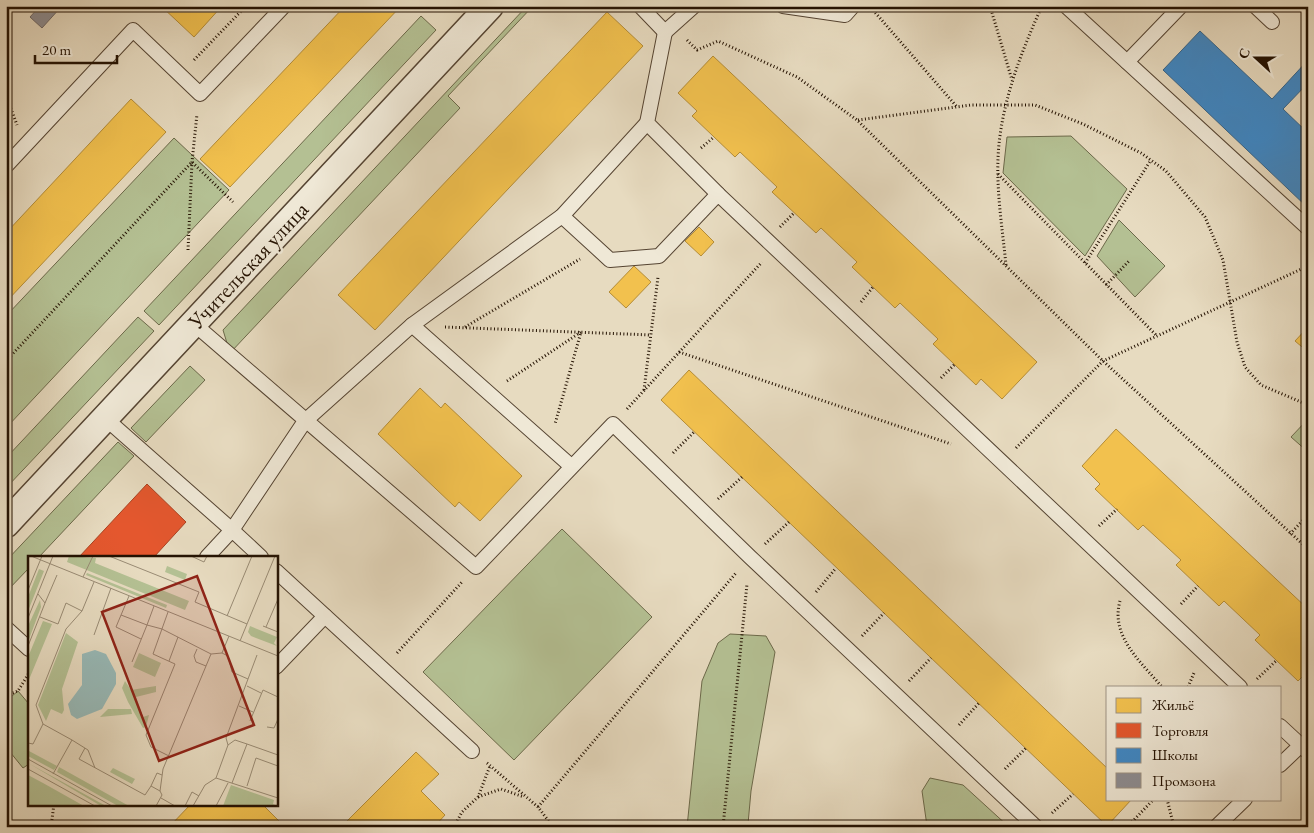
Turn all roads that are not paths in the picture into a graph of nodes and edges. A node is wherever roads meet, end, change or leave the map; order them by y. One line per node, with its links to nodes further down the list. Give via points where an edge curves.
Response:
1 (284, 6): 14 (lane, via 200,94 133,30)
2 (490, 6): 18 (street, Учительская улица)
3 (640, 6): 11 (lane)
4 (694, 6): 11 (lane)
5 (783, 6): 6 (lane, via 846,14)
6 (853, 6)
7 (1066, 6): 12 (lane)
8 (1180, 6): 12 (lane)
9 (1255, 6): 10 (lane)
10 (1272, 22)
11 (669, 29): 13 (lane)
12 (1127, 62): 17 (lane)
13 (647, 122): 15 (lane); 16 (lane)
14 (6, 166)
15 (718, 194): 16 (lane, via 659,256 610,260); 32 (lane)
16 (562, 216): 19 (lane)
17 (1308, 228)
18 (193, 323): 20 (street, Учительская улица); 21 (lane)
19 (412, 325): 21 (lane); 22 (lane)
20 (105, 418): 23 (street, Учительская улица); 24 (lane)
21 (305, 421): 22 (lane, via 476,567); 24 (lane)
22 (571, 466): 38 (lane, via 613,424)
23 (6, 524)
24 (232, 530): 25 (lane); 26 (lane)
25 (208, 556)
26 (260, 556)
27 (278, 573): 28 (lane)
28 (325, 616): 31 (lane); 35 (lane)
29 (6, 628): 30 (lane)
30 (28, 648)
31 (278, 665)
32 (1239, 686)
33 (1282, 728): 34 (lane)
34 (1304, 748): 36 (lane)
35 (472, 752)
36 (1282, 764)
37 (1243, 800): 39 (lane)
38 (1036, 827)
39 (1216, 827)

